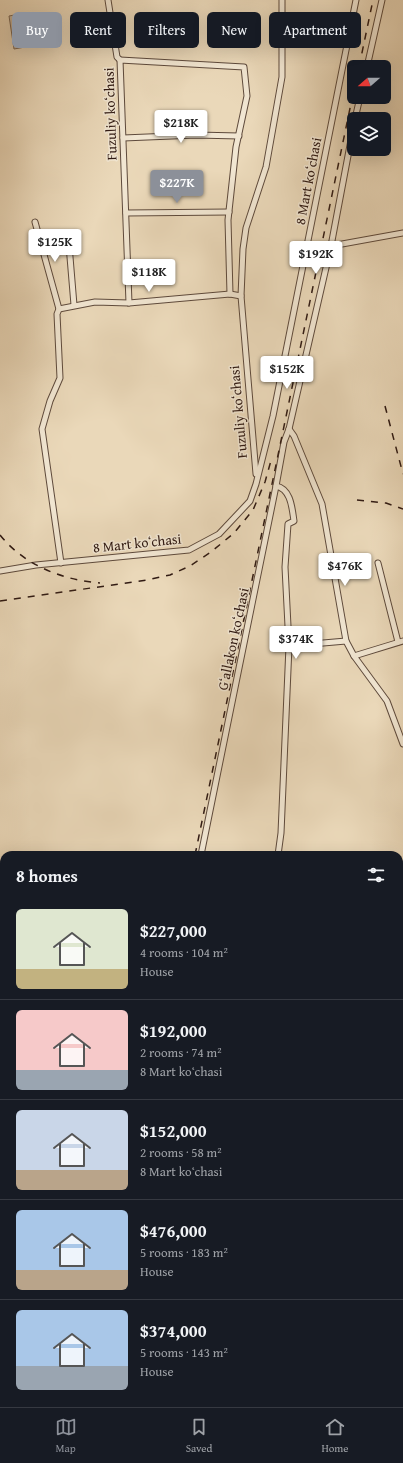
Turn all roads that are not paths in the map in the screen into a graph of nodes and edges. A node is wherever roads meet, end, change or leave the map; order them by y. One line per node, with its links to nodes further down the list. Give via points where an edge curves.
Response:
1 (108, 0): 5 (street, via 117,57)
2 (282, 0): 17 (street, Fuzuliy koʻchasi, via 282,77 266,167 245,232)
3 (356, 0): 22 (street, 8 Mart koʻchasi, via 277,393)
4 (382, 0): 6 (street)
5 (120, 60): 7 (street, Fuzuliy koʻchasi, via 244,67 247,96); 8 (street, Fuzuliy koʻchasi)
6 (368, 60)
7 (239, 136): 8 (street); 10 (street, Fuzuliy koʻchasi)
8 (123, 138): 11 (street, Fuzuliy koʻchasi)
9 (348, 156): 15 (street, Gʻallakon koʻchasi)
10 (229, 212): 11 (street); 16 (street, Fuzuliy koʻchasi)
11 (126, 213): 18 (street, Fuzuliy koʻchasi)
12 (35, 222): 20 (street)
13 (68, 233): 19 (street)
14 (403, 233): 15 (street)
15 (331, 246): 21 (street, Gʻallakon koʻchasi)
16 (230, 294): 17 (street); 18 (street)
17 (241, 296): 22 (street, Fuzuliy koʻchasi)
18 (129, 303): 19 (street, via 95,302)
19 (74, 305): 20 (street)
20 (59, 308): 24 (street, via 57,314 60,378 42,429)
21 (289, 429): 23 (street, Gʻallakon koʻchasi); 27 (street, via 322,504)
22 (256, 479): 24 (street, 8 Mart koʻchasi, via 250,501 219,534 189,550)
23 (276, 486): 29 (street, via 287,492 294,521 288,524 285,551); 32 (street, Gʻallakon koʻchasi)
24 (61, 563): 26 (street, 8 Mart koʻchasi)
25 (378, 563): 28 (street)
26 (0, 571)
27 (346, 641): 29 (street); 30 (street)
28 (401, 641): 30 (street)
29 (289, 646): 33 (street)
30 (354, 656): 31 (street, via 387,701)
31 (403, 744)
32 (202, 851)
33 (278, 851)

